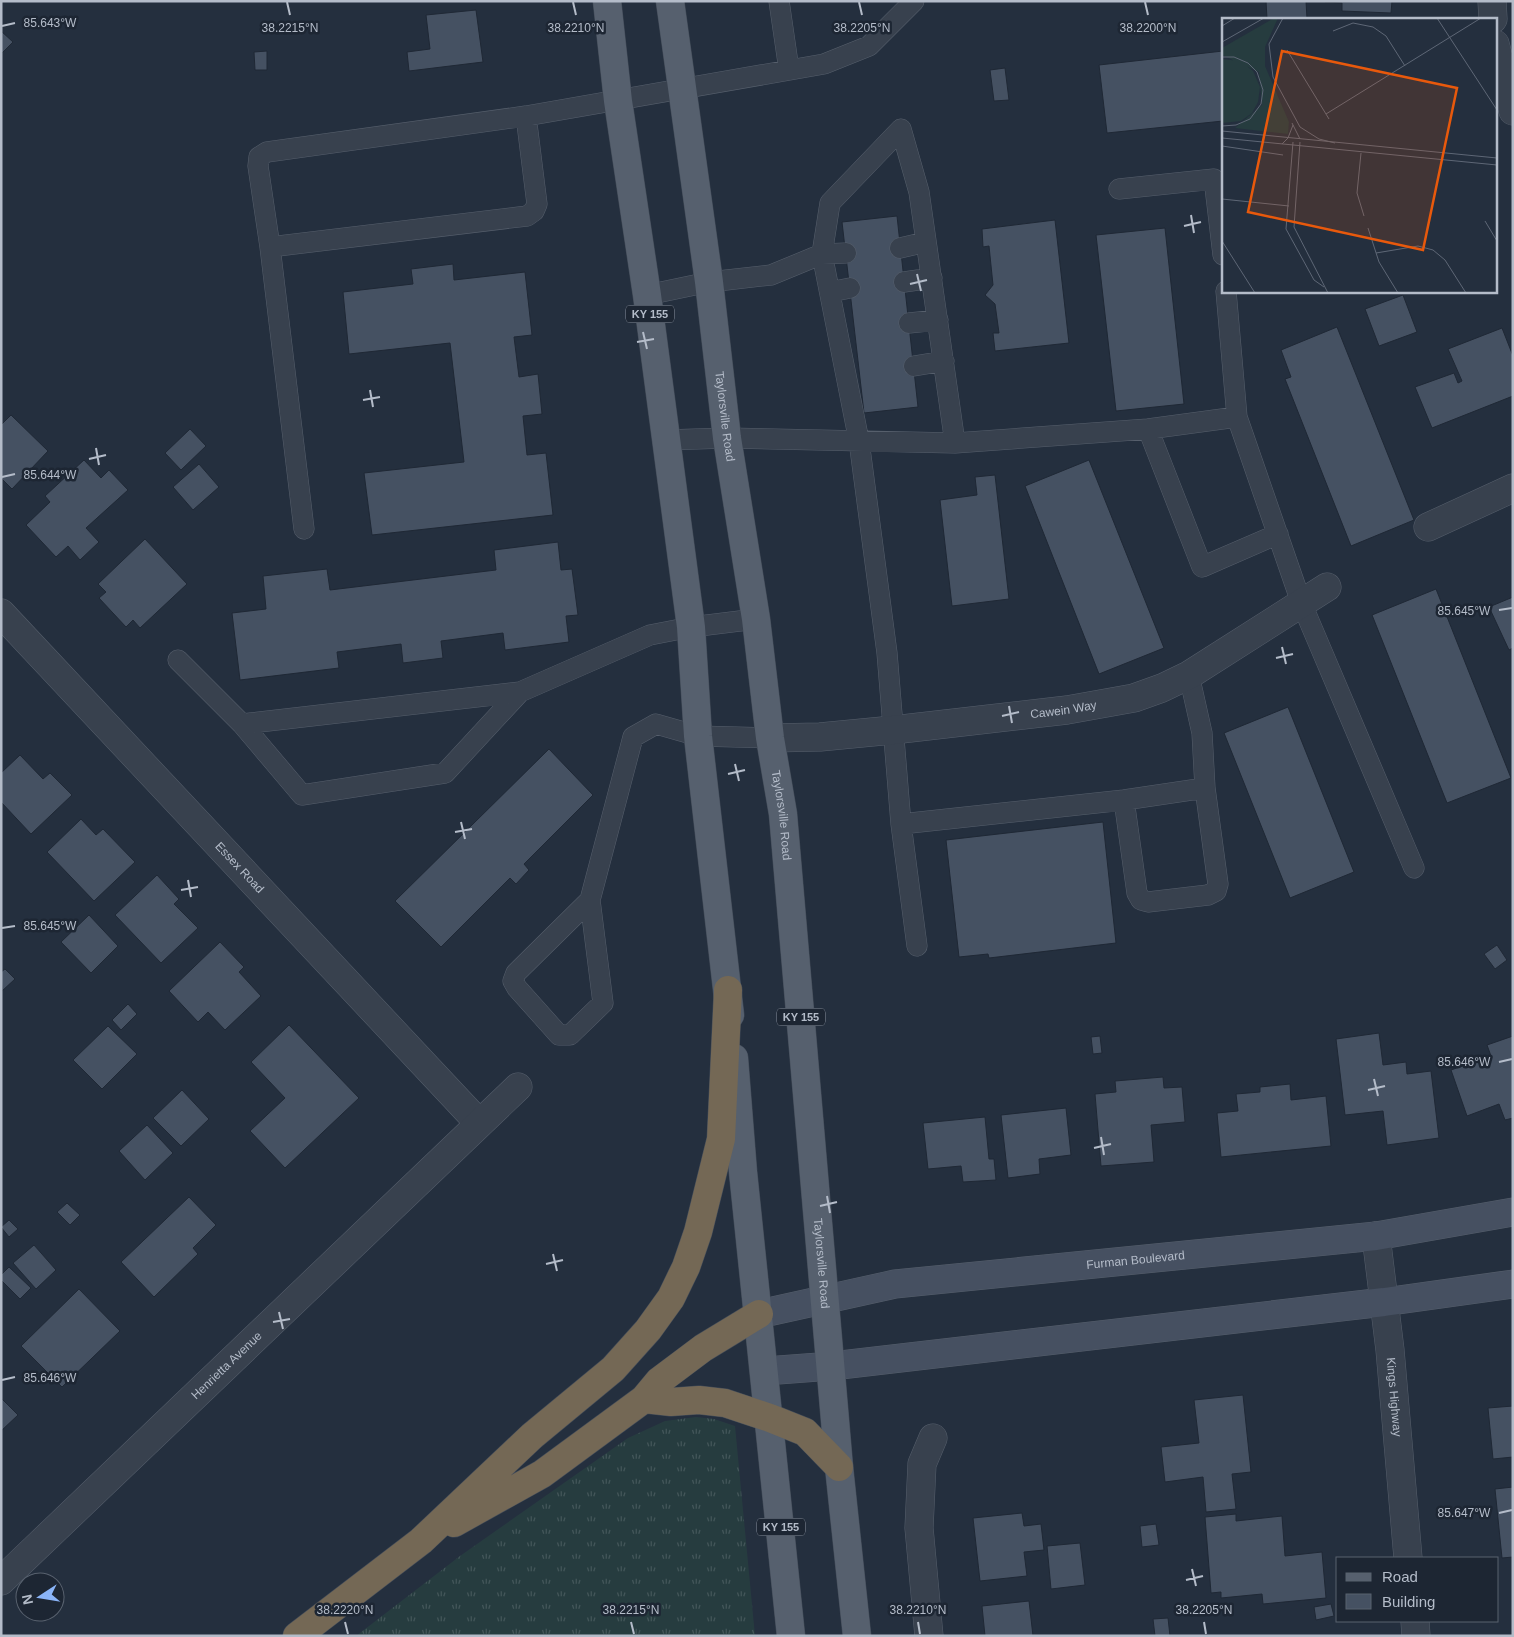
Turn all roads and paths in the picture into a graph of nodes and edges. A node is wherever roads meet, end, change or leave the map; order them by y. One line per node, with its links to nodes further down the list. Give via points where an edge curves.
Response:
1 (607, 1): 10 (main road, KY 155)
2 (670, 1): 9 (main road, Taylorsville Road / KY 155)
3 (779, 1): 8 (lane)
4 (914, 1): 8 (lane, via 869,46 824,64)
5 (1492, 1): 6 (street)
6 (1493, 18)
7 (1496, 48): 11 (street)
8 (789, 70): 9 (lane)
9 (682, 89): 10 (lane); 21 (main road, Taylorsville Road / KY 155)
10 (618, 101): 12 (lane); 26 (main road, KY 155)
11 (1513, 111)
12 (526, 116): 15 (lane, via 267,152 259,157 258,166); 15 (lane, via 537,204 527,216)
13 (1119, 189): 16 (lane, via 1214,179)
14 (926, 242): 17 (lane); 19 (lane, via 919,192 901,129 830,203); 20 (lane)
15 (270, 247): 39 (lane)
16 (1222, 247)
17 (900, 248)
18 (846, 252): 19 (lane)
19 (822, 254): 21 (lane, via 771,275); 24 (lane)
20 (932, 278): 22 (lane); 27 (lane)
21 (709, 282): 26 (lane); 33 (main road, Taylorsville Road / KY 155)
22 (904, 282)
23 (850, 288): 24 (lane)
24 (830, 292): 35 (lane, via 846,330)
25 (1226, 292): 31 (lane)
26 (647, 295): 34 (main road, KY 155)
27 (938, 320): 28 (lane); 29 (lane)
28 (909, 323)
29 (944, 361): 30 (lane); 36 (lane)
30 (914, 366)
31 (1238, 417): 32 (lane); 40 (lane)
32 (1148, 428): 36 (lane); 40 (lane, via 1202,567)
33 (727, 438): 34 (lane); 35 (lane); 44 (main road, Taylorsville Road / KY 155)
34 (664, 440): 45 (main road, KY 155)
35 (859, 441): 36 (lane); 50 (lane, via 887,653)
36 (955, 443)
37 (1513, 488): 38 (street)
38 (1428, 527)
39 (304, 529)
40 (1278, 534): 42 (lane)
41 (1327, 587): 42 (street, Cawein Way)
42 (1301, 602): 47 (street, Cawein Way); 56 (lane)
43 (1, 612): 61 (street, Essex Road)
44 (756, 619): 45 (lane); 52 (main road, Taylorsville Road / KY 155)
45 (690, 627): 48 (lane, via 650,636); 51 (main road, KY 155)
46 (178, 660): 49 (lane)
47 (1189, 675): 50 (street, Cawein Way, via 1153,691 1103,704); 53 (lane, via 1202,733)
48 (520, 692): 49 (lane); 49 (lane, via 445,773 302,795)
49 (242, 724)
50 (893, 730): 52 (street, Cawein Way); 55 (lane)
51 (698, 736): 52 (lane); 57 (lane, via 656,724 633,737); 59 (main road, KY 155)
52 (770, 738): 65 (main road, Taylorsville Road / KY 155, via 784,814)
53 (1205, 788): 54 (lane); 54 (lane, via 1218,884 1216,891 1208,895 1148,902 1141,900 1137,893)
54 (1124, 800): 55 (lane)
55 (901, 824): 58 (lane)
56 (1414, 868)
57 (590, 900): 57 (lane, via 516,973 513,981 559,1035 565,1037 604,1003)
58 (917, 946)
59 (728, 990): 67 (main road, KY 155); 74 (highway, via 721,1139 698,1232 671,1298 613,1369 532,1436)
60 (518, 1086): 61 (street, Henrietta Avenue)
61 (479, 1123): 76 (street, Henrietta Avenue)
62 (1513, 1212): 63 (street, Furman Boulevard)
63 (1376, 1236): 65 (street, Furman Boulevard, via 895,1284); 66 (street, Kings Highway)
64 (1513, 1284): 66 (street)
65 (826, 1298): 67 (street, Furman Boulevard); 68 (main road, Taylorsville Road / KY 155)
66 (1384, 1302): 68 (street); 75 (street, Kings Highway)
67 (759, 1314): 69 (main road, KY 155); 70 (highway, via 702,1348 659,1381)
68 (832, 1366): 69 (street); 73 (main road, Taylorsville Road / KY 155)
69 (765, 1371): 71 (main road, KY 155)
70 (644, 1399): 71 (highway, via 725,1403); 74 (highway, via 542,1474)
71 (770, 1418): 73 (highway, via 805,1432); 79 (main road, KY 155)
72 (933, 1438): 81 (street, via 922,1464 919,1528)
73 (839, 1467): 80 (main road, Taylorsville Road / KY 155)
74 (421, 1541): 78 (highway)
75 (1408, 1557)
76 (1, 1581)
77 (1415, 1622): 82 (street)
78 (297, 1636)
79 (792, 1636)
80 (857, 1636)
81 (930, 1636)
82 (1416, 1636)

